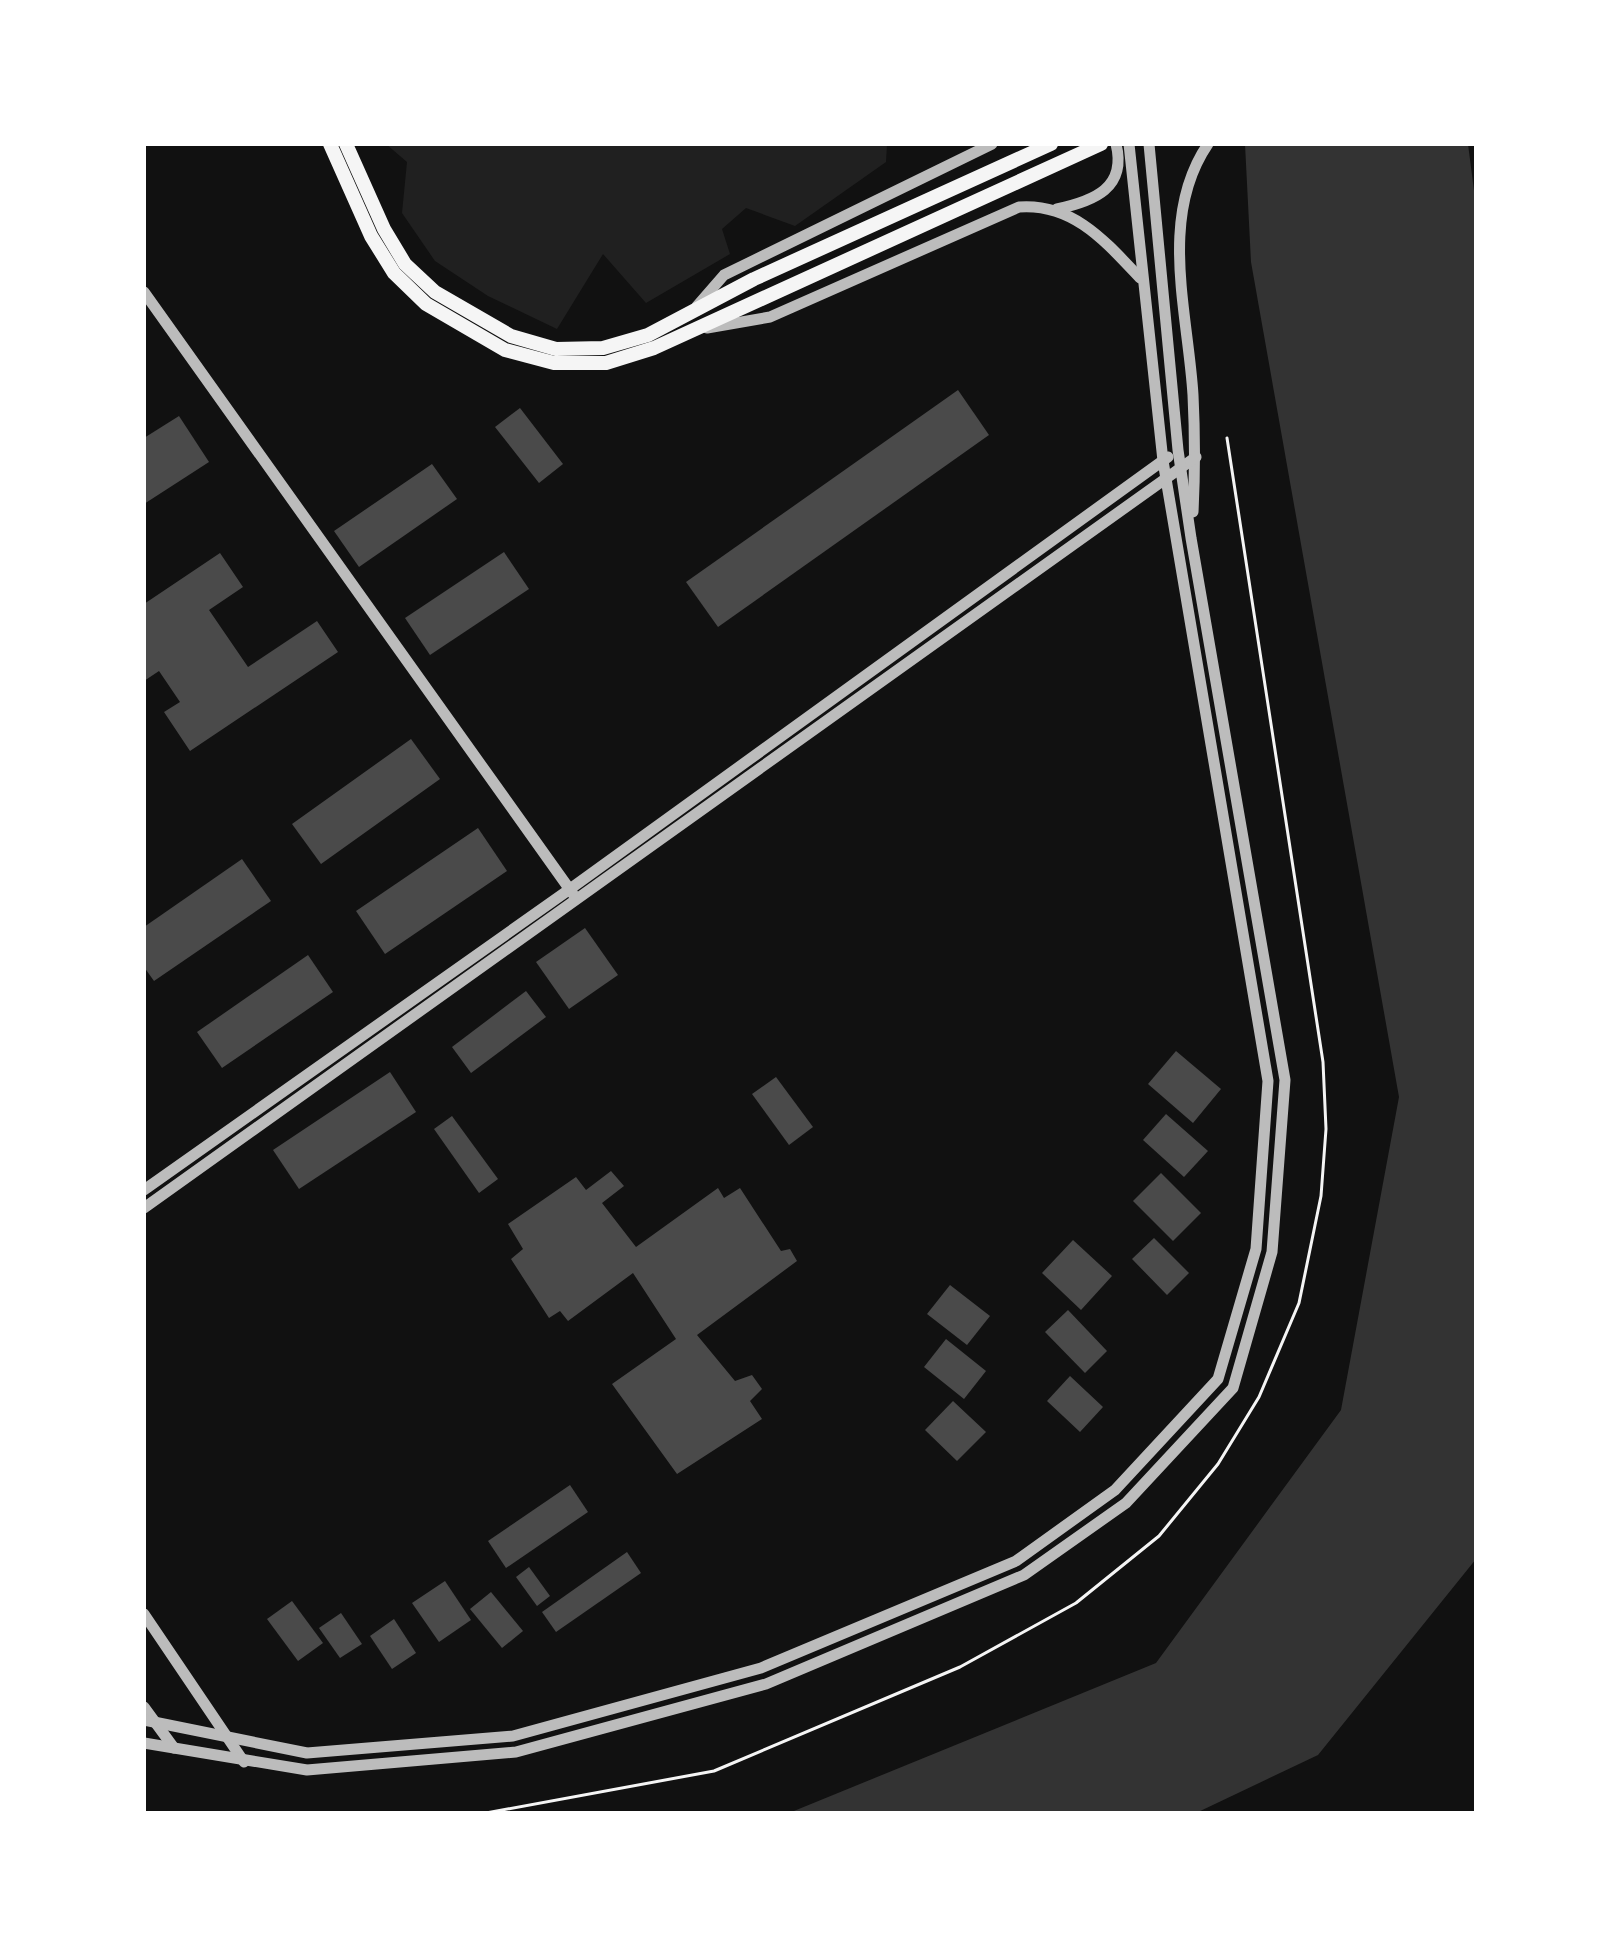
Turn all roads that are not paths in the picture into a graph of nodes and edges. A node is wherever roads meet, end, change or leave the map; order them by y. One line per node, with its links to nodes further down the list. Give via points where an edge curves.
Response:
1 (330, 144): 14 (main road, via 371,236 394,273 426,304 505,350 554,363 606,363)
2 (346, 144): 13 (main road, via 405,264 435,292 511,336 556,349 603,348 648,335)
3 (992, 144): 13 (street, via 724,275)
4 (1051, 144): 13 (main road, via 754,279)
5 (1101, 144): 14 (main road)
6 (1116, 144): 10 (street, via 1119,169 1110,186 1088,203)
7 (1129, 144): 11 (street)
8 (1149, 144): 15 (street)
9 (1208, 144): 16 (street, via 1196,161 1181,208 1179,238)
10 (1057, 210): 11 (street, via 1091,230); 14 (street, via 1019,207 770,317)
11 (1141, 278): 17 (street)
12 (144, 292): 21 (street)
13 (690, 314)
14 (695, 330)
15 (1178, 450): 17 (street); 18 (street)
16 (1196, 457): 18 (street); 20 (street)
17 (1163, 461): 19 (street); 21 (street)
18 (1181, 467): 19 (street); 20 (street)
19 (1166, 478): 21 (street); 27 (street, via 1268,1081 1256,1249 1218,1379 1115,1490 1016,1561 761,1668 513,1736 307,1753)
20 (1191, 538): 30 (street, via 1285,1080 1272,1252 1233,1388 1126,1503 1024,1575 766,1684 516,1752 307,1770)
21 (573, 894): 22 (street); 23 (street)
22 (144, 1190)
23 (144, 1208)
24 (144, 1614): 27 (street)
25 (144, 1707): 26 (street)
26 (149, 1721): 27 (street); 29 (street)
27 (227, 1734): 30 (street)
28 (144, 1743): 29 (street)
29 (174, 1748): 30 (street)
30 (244, 1762)

